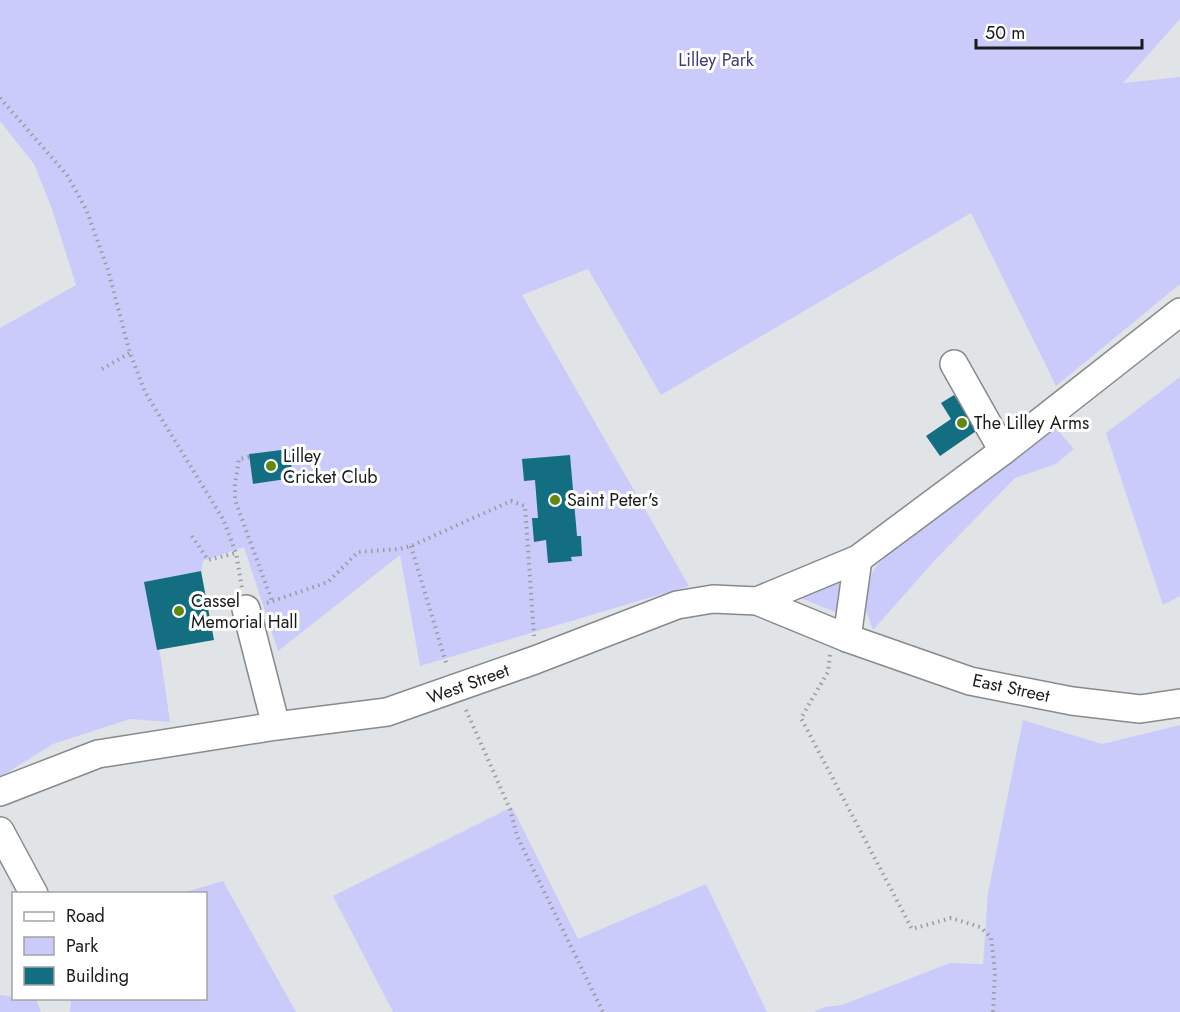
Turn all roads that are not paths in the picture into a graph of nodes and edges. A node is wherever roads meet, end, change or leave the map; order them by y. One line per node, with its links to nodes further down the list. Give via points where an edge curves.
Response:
1 (1180, 312): 3 (street)
2 (954, 364): 3 (street)
3 (1003, 451): 4 (street)
4 (858, 559): 5 (street); 7 (street)
5 (757, 601): 7 (street, West Street); 9 (street, West Street, via 713,599 676,605 387,712)
6 (246, 609): 9 (street)
7 (840, 635): 8 (street, East Street, via 970,681 1140,709)
8 (1180, 703)
9 (276, 726): 10 (street, West Street, via 98,754)
10 (0, 792)
11 (0, 831): 12 (street)
12 (33, 892)

